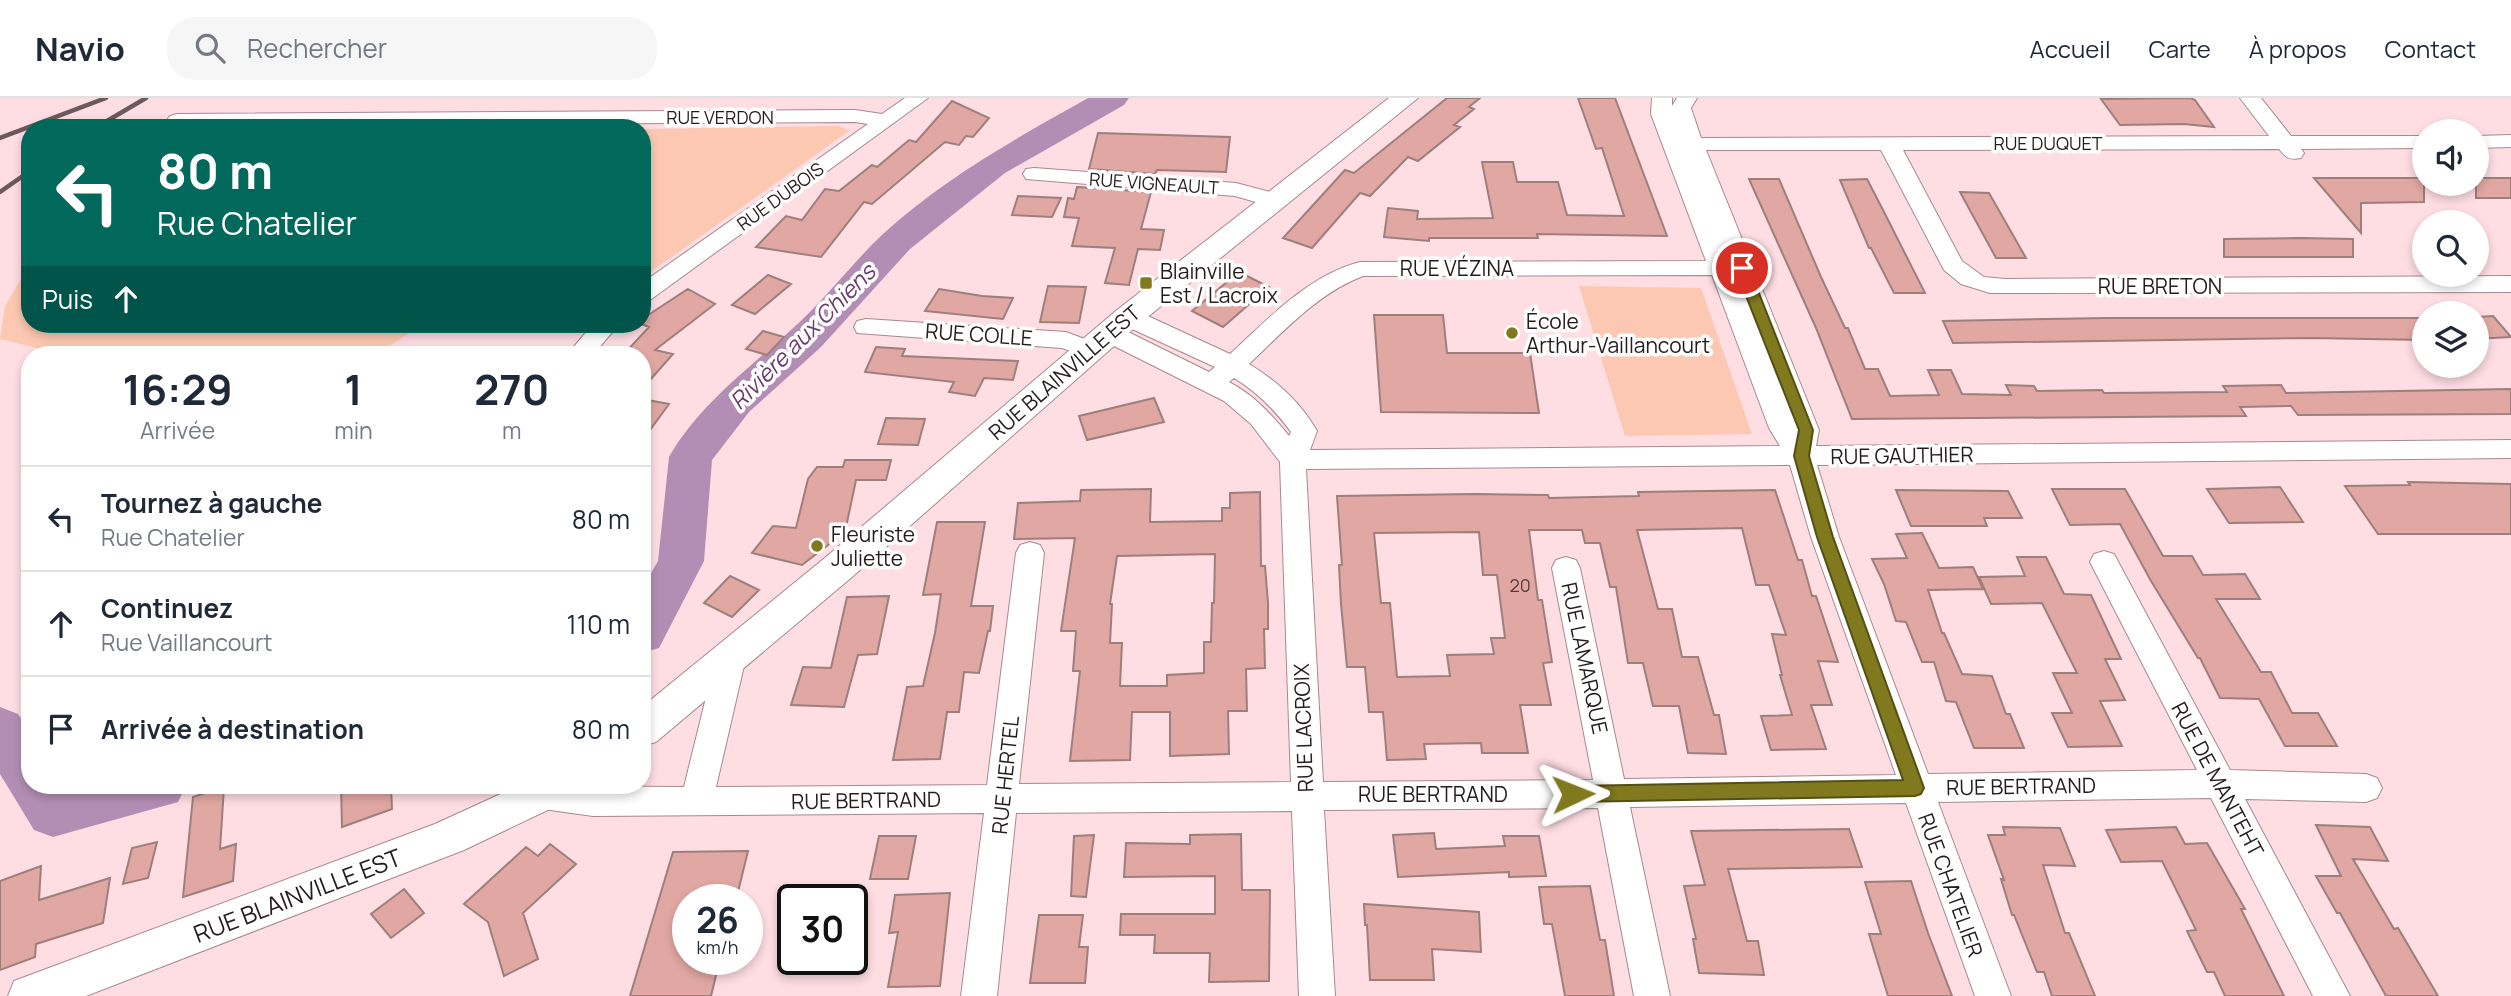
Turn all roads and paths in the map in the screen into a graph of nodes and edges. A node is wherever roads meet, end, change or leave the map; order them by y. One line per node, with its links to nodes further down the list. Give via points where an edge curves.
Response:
1 (918, 98): 8 (street, RUE DUBOIS)
2 (1405, 98): 19 (street, RUE BLAINVILLE EST)
3 (1662, 98): 13 (street, via 1660,110)
4 (1687, 98): 13 (street, via 1681,111)
5 (2228, 98): 12 (street)
6 (2250, 98): 12 (street)
7 (448, 119): 8 (street, RUE VERDON, via 855,116)
8 (885, 121): 22 (street, RUE DUBOIS)
9 (2511, 141): 11 (street)
10 (2412, 142): 12 (street, RUE DUQUET)
11 (2489, 142)
12 (2278, 148): 14 (street, RUE DUQUET); 15 (street, RUE DUQUET)
13 (1686, 150): 14 (street, RUE DUQUET); 20 (street, RUE CHATELIER)
14 (1892, 150): 21 (street, RUE BRETON, via 1952,265 1984,285)
15 (2412, 154)
16 (2489, 154): 17 (street)
17 (2511, 154)
18 (1034, 174): 19 (street, RUE VIGNEAULT, via 1236,190)
19 (1273, 200): 25 (street, RUE BLAINVILLE EST)
20 (1731, 268): 27 (street, RUE VÉZINA, via 1360,269 1320,289); 30 (street, RUE CHATELIER, via 1782,428)
21 (2511, 284)
22 (651, 289)
23 (866, 327): 25 (street, RUE COLLE, via 1066,340)
24 (599, 333): 26 (street)
25 (1109, 333): 27 (street, RUE LACROIX); 28 (street); 35 (street, RUE BLAINVILLE EST)
26 (587, 346)
27 (1233, 366): 28 (street, RUE VÉZINA); 31 (street, RUE LACROIX, via 1267,388 1300,424 1304,431)
28 (1213, 383): 31 (street, via 1251,410)
29 (2511, 449): 30 (street, RUE GAUTHIER)
30 (1801, 456): 31 (street, RUE GAUTHIER); 38 (street, RUE CHATELIER, via 1825,537)
31 (1293, 460): 43 (street, RUE LACROIX)
32 (1030, 553): 44 (street, RUE HERTEL)
33 (2104, 562): 37 (street, RUE DE MANTEHT)
34 (1566, 568): 40 (street, RUE LAMARQUE)
35 (731, 657): 36 (street, RUE BLAINVILLE EST); 45 (street)
36 (651, 723)
37 (2220, 784): 38 (street, RUE BERTRAND); 39 (street, RUE BERTRAND); 51 (street, RUE DE MANTEHT)
38 (1915, 788): 40 (street, RUE BERTRAND); 50 (street, RUE CHATELIER)
39 (2366, 788)
40 (1612, 792): 43 (street, RUE BERTRAND); 49 (street, RUE LAMARQUE)
41 (529, 794): 46 (street, RUE BLAINVILLE EST, via 417,850)
42 (560, 794): 45 (street, RUE BERTRAND, via 593,802)
43 (1306, 795): 44 (street, RUE BERTRAND); 48 (street, RUE LACROIX)
44 (1002, 798): 45 (street, RUE BERTRAND); 47 (street, RUE HERTEL)
45 (697, 801)
46 (30, 996)
47 (979, 996)
48 (1317, 996)
49 (1652, 996)
50 (1993, 996)
51 (2332, 996)

